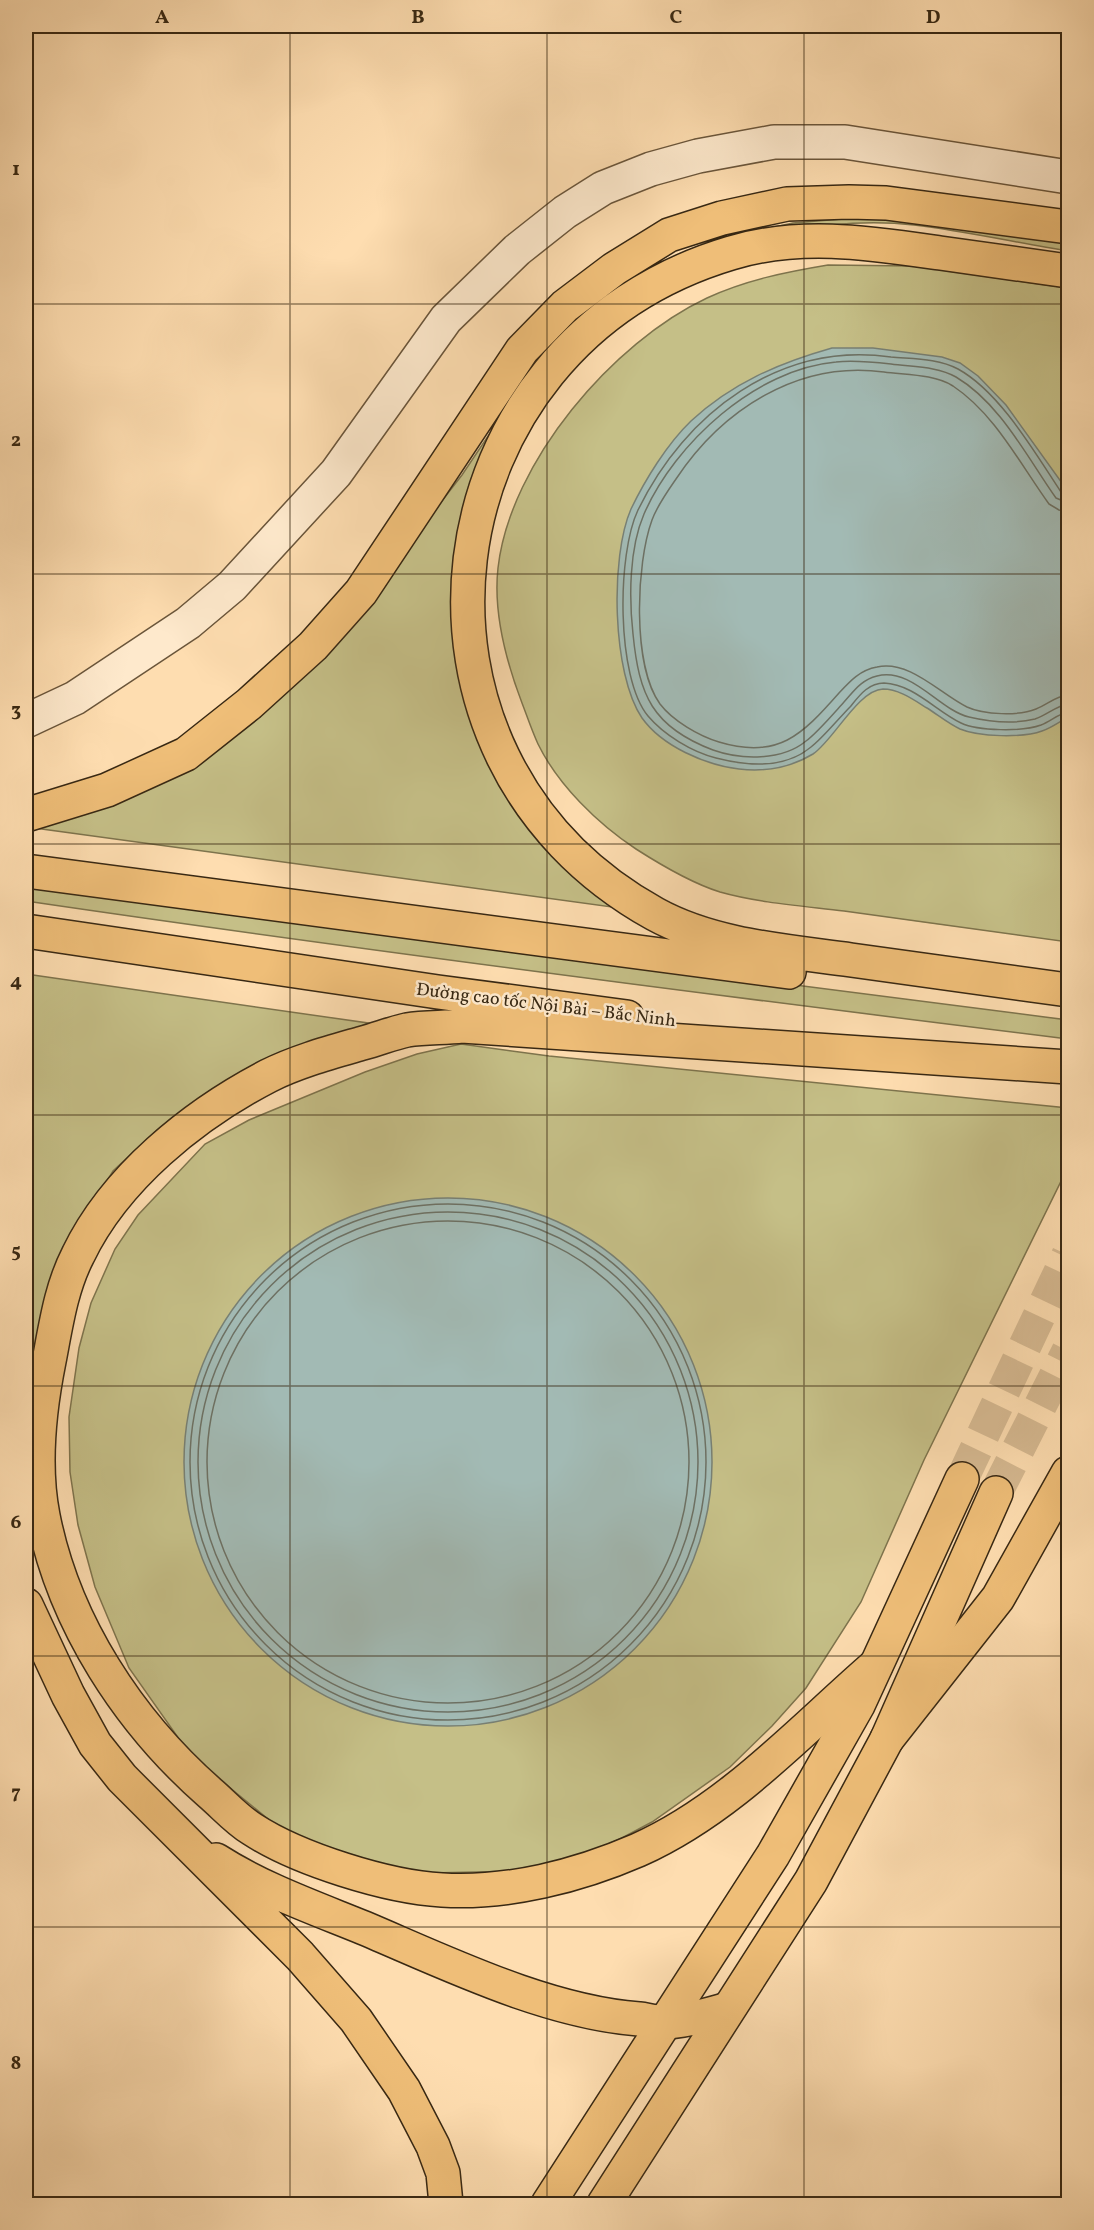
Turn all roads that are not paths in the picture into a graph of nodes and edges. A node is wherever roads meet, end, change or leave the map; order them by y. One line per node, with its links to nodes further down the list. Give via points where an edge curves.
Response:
1 (1068, 177): 4 (street, via 845,142 774,142 698,156 603,188 517,250 446,319 336,473 232,586 188,623 75,699)
2 (1068, 227): 5 (main road, via 886,202 849,202 787,204 669,235 614,268 565,306 522,350 361,592 313,646 257,697 186,754 107,790)
3 (1068, 272): 8 (main road, via 848,240 790,242 734,252 680,271 629,298 584,333 545,375 513,422 489,474 473,529 466,586 471,654 481,699 501,752 537,811 566,846 608,884 657,915 707,935 767,948)
4 (26, 721)
5 (26, 815)
6 (26, 872): 9 (main road, via 786,972)
7 (26, 931): 10 (main road, Đường cao tốc Nội Bài – Bắc Ninh, via 438,992 746,1032)
8 (1068, 990)
9 (1068, 1003)
10 (1068, 1065): 15 (main road, via 462,1026 407,1030 272,1074 205,1114 161,1149 115,1198 78,1254 62,1295 37,1451 43,1515 62,1581 94,1650 146,1729 232,1815 254,1831 299,1852 354,1873 444,1891 512,1887 578,1873 641,1848 699,1814 740,1785)
11 (1068, 1473): 16 (main road, via 998,1598)
12 (962, 1479): 15 (main road)
13 (996, 1493): 16 (main road)
14 (26, 1605): 17 (main road, via 48,1657 95,1744)
15 (876, 1665): 19 (main road, via 858,1705 773,1855)
16 (887, 1739): 18 (main road, via 811,1881)
17 (172, 1831): 19 (main road, via 233,1871 486,1980 579,2009); 20 (main road, via 300,1956 356,2020 404,2090 433,2146 443,2173)
18 (728, 2009): 19 (main road); 22 (main road)
19 (666, 2022): 21 (main road)
20 (446, 2205)
21 (548, 2205)
22 (604, 2205)

